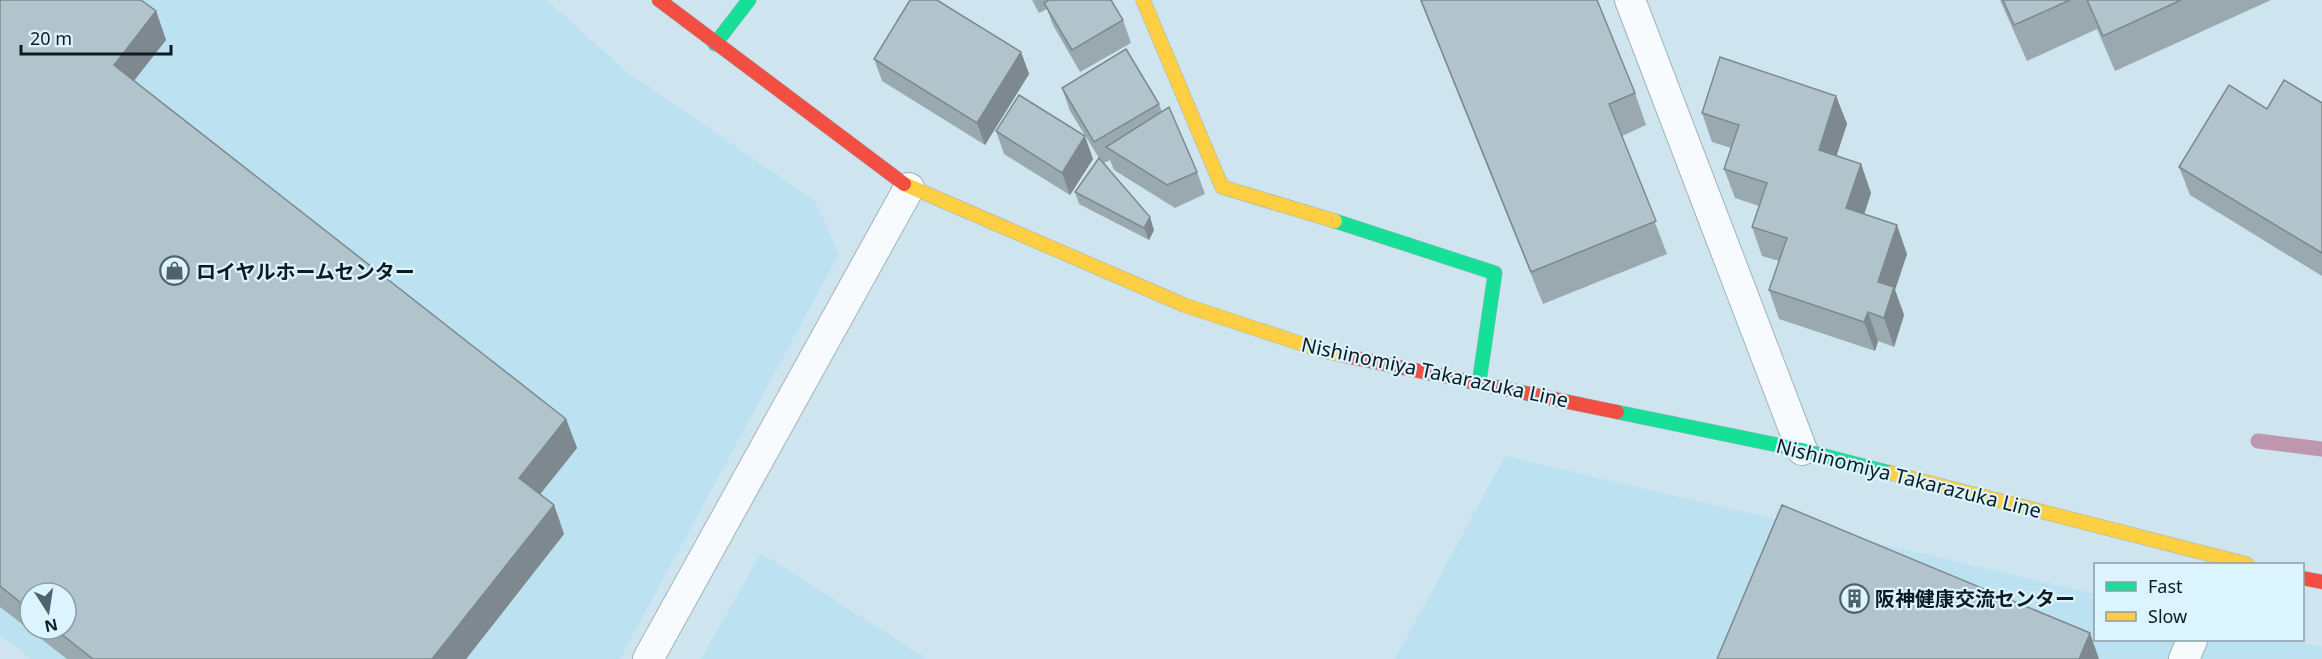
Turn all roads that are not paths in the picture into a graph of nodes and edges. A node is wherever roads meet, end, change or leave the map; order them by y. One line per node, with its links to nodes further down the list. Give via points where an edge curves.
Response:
1 (659, 0): 5 (main road, Nishinomiya Takarazuka Line)
2 (749, 0): 5 (main road)
3 (1143, 0): 7 (main road, via 1222,187 1495,273)
4 (1630, 0): 8 (lane)
5 (715, 44): 6 (main road, Nishinomiya Takarazuka Line)
6 (909, 188): 7 (main road, Nishinomiya Takarazuka Line, via 1184,305 1323,351); 13 (lane)
7 (1479, 383): 8 (main road, Nishinomiya Takarazuka Line)
8 (1802, 450): 9 (main road, Nishinomiya Takarazuka Line)
9 (2230, 562)
10 (2304, 578): 11 (main road)
11 (2322, 582)
12 (2191, 641): 14 (lane)
13 (648, 659)
14 (2184, 659)

